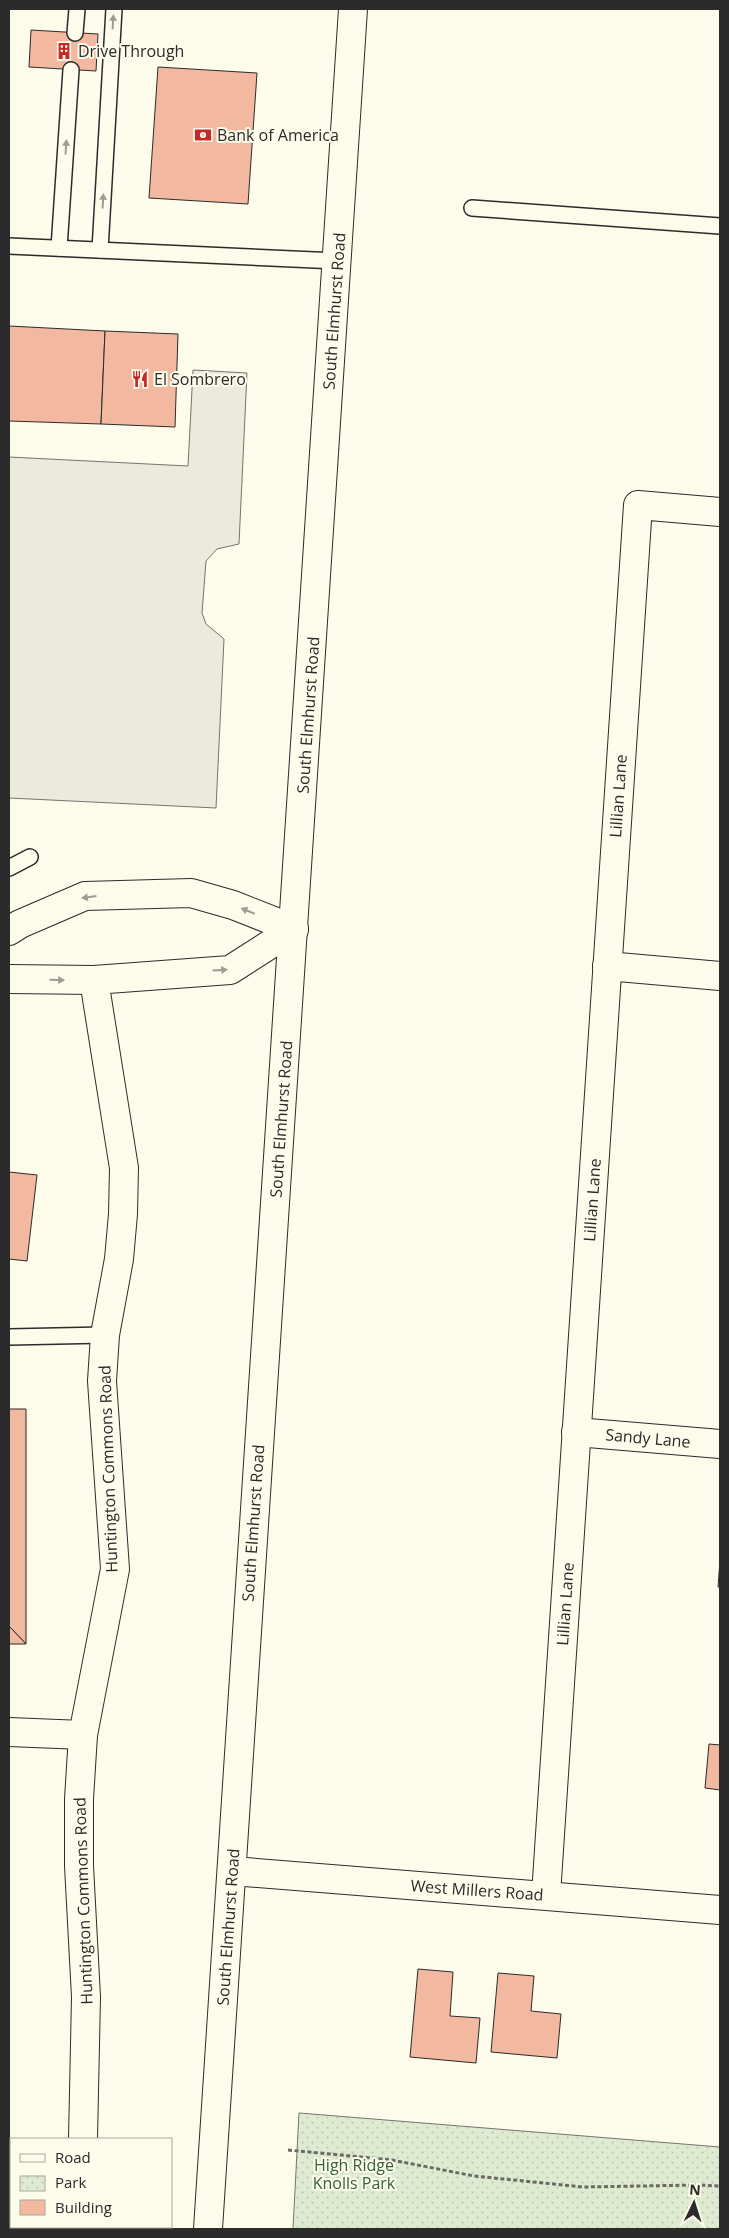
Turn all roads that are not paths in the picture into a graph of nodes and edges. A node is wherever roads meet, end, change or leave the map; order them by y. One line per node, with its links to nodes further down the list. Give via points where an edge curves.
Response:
1 (77, 9): 4 (lane)
2 (114, 9): 10 (lane, one-way to 2)
3 (353, 9): 11 (street, South Elmhurst Road)
4 (75, 33)
5 (71, 70): 9 (lane, one-way to 5)
6 (472, 208): 7 (lane)
7 (720, 226)
8 (9, 246): 9 (lane)
9 (59, 248): 10 (lane)
10 (100, 250): 11 (lane)
11 (337, 261): 15 (street, South Elmhurst Road)
12 (720, 512): 17 (street, Lillian Lane, via 638,505)
13 (30, 857): 14 (lane)
14 (9, 868)
15 (294, 929): 16 (street, one-way to 16, via 191,892 85,896); 20 (street, one-way to 15, via 230,970); 27 (street, South Elmhurst Road, via 248,1597)
16 (9, 931)
17 (607, 966): 18 (street); 23 (street, Lillian Lane)
18 (720, 976)
19 (9, 979): 20 (street, one-way to 20)
20 (94, 980): 21 (street, Huntington Commons Road, via 124,1168 119,1258)
21 (105, 1335): 22 (lane); 26 (street, Huntington Commons Road, via 102,1381 115,1569)
22 (9, 1337)
23 (576, 1432): 24 (street, Sandy Lane); 28 (street, Lillian Lane)
24 (720, 1444)
25 (9, 1732): 26 (street)
26 (83, 1735): 30 (street, Huntington Commons Road, via 79,1838 86,1997)
27 (233, 1871): 28 (street, West Millers Road); 31 (street, South Elmhurst Road)
28 (546, 1895): 29 (street, West Millers Road)
29 (720, 1910)
30 (83, 2138)
31 (208, 2229)

